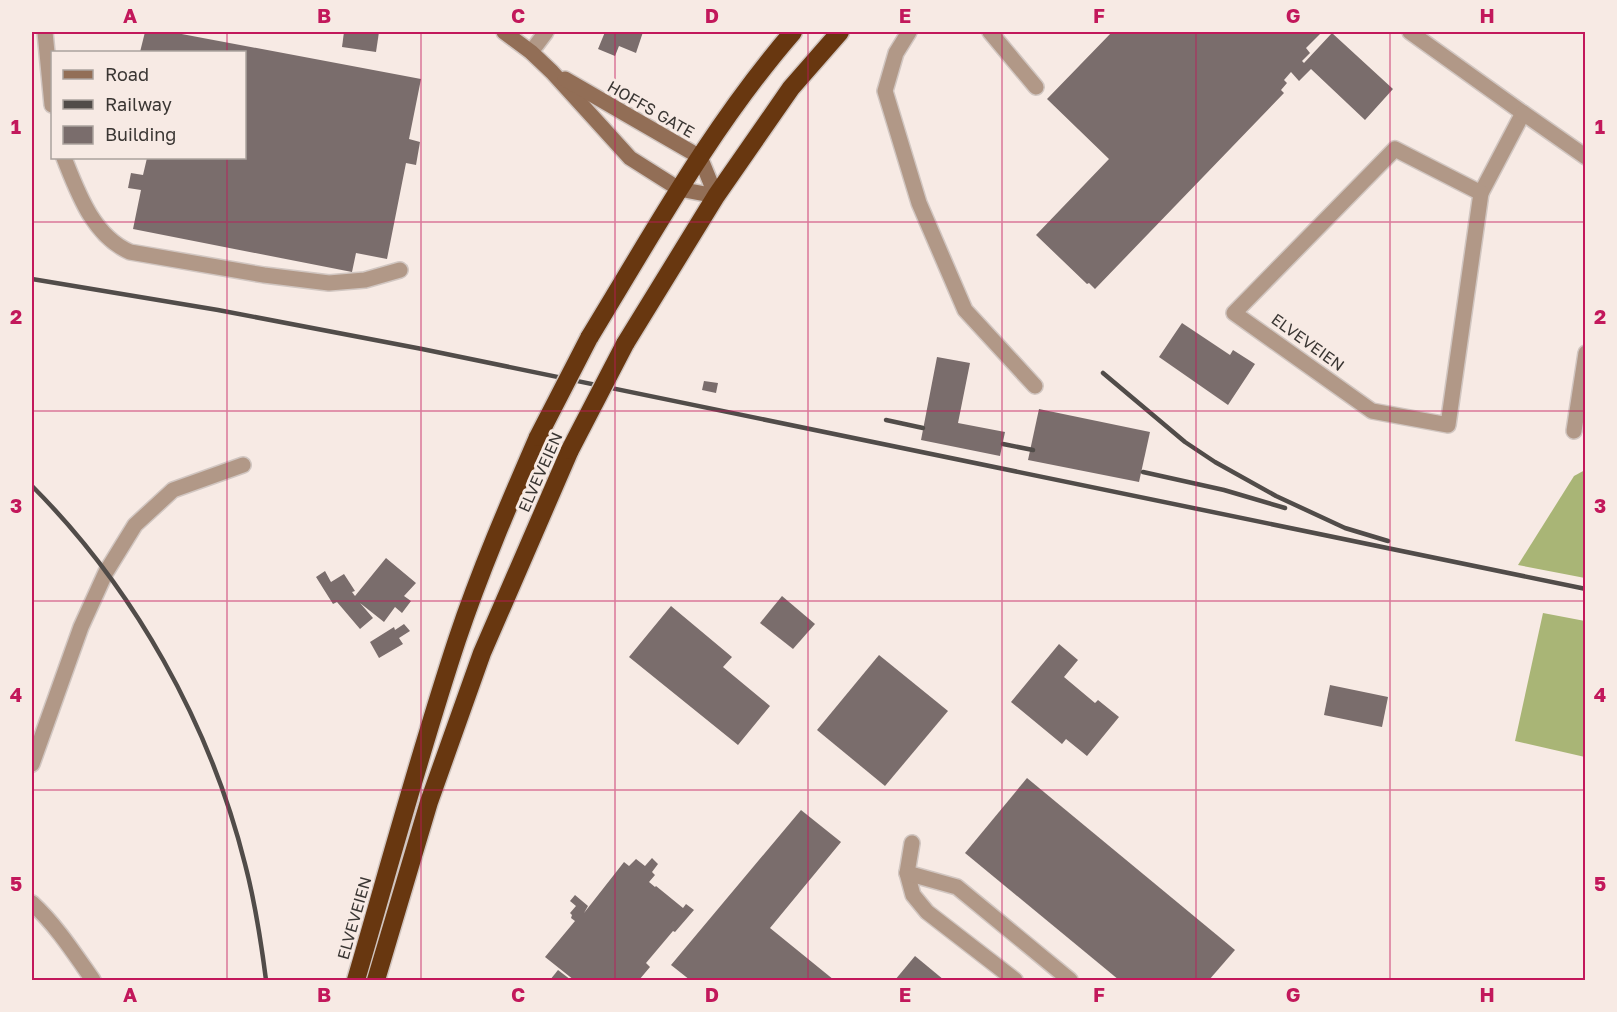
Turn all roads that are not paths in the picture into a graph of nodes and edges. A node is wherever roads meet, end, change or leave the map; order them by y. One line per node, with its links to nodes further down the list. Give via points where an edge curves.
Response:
1 (45, 32): 12 (street)
2 (504, 32): 9 (main road, HOFFS GATE)
3 (546, 32): 9 (street)
4 (793, 32): 14 (highway, ELVEVEIEN, via 767,61)
5 (840, 32): 19 (highway, ELVEVEIEN, via 791,88)
6 (909, 32): 22 (street, via 896,53 885,91 919,203 965,310)
7 (990, 32): 11 (street)
8 (1410, 32): 13 (street)
9 (531, 52): 10 (main road, HOFFS GATE)
10 (552, 72): 14 (main road, HOFFS GATE); 17 (main road, HOFFS GATE, via 630,158)
11 (1036, 87)
12 (51, 95)
13 (1523, 113): 15 (street); 18 (street, ELVEVEIEN)
14 (699, 157): 17 (highway, ELVEVEIEN); 19 (main road, HOFFS GATE)
15 (1586, 157)
16 (64, 159): 20 (street, via 95,223 111,242 130,252 329,283 365,280)
17 (679, 189): 19 (main road, HOFFS GATE); 30 (highway, ELVEVEIEN, bridge, via 589,338 538,437 496,534 423,745)
18 (1481, 193): 18 (street, ELVEVEIEN, via 1448,425 1372,411 1234,313 1395,149)
19 (716, 196): 31 (highway, ELVEVEIEN, bridge, via 625,344 570,450 482,653 429,802)
20 (400, 270)
21 (1586, 353): 23 (street)
22 (1035, 386)
23 (1574, 432)
24 (243, 465): 25 (street, via 173,490 135,525 106,572 81,627)
25 (32, 764)
26 (912, 843): 27 (street)
27 (906, 873): 32 (street, via 913,895 927,912); 33 (street, via 957,887)
28 (32, 903): 29 (street)
29 (93, 981)
30 (356, 981)
31 (376, 981)
32 (1015, 981)
33 (1070, 981)

